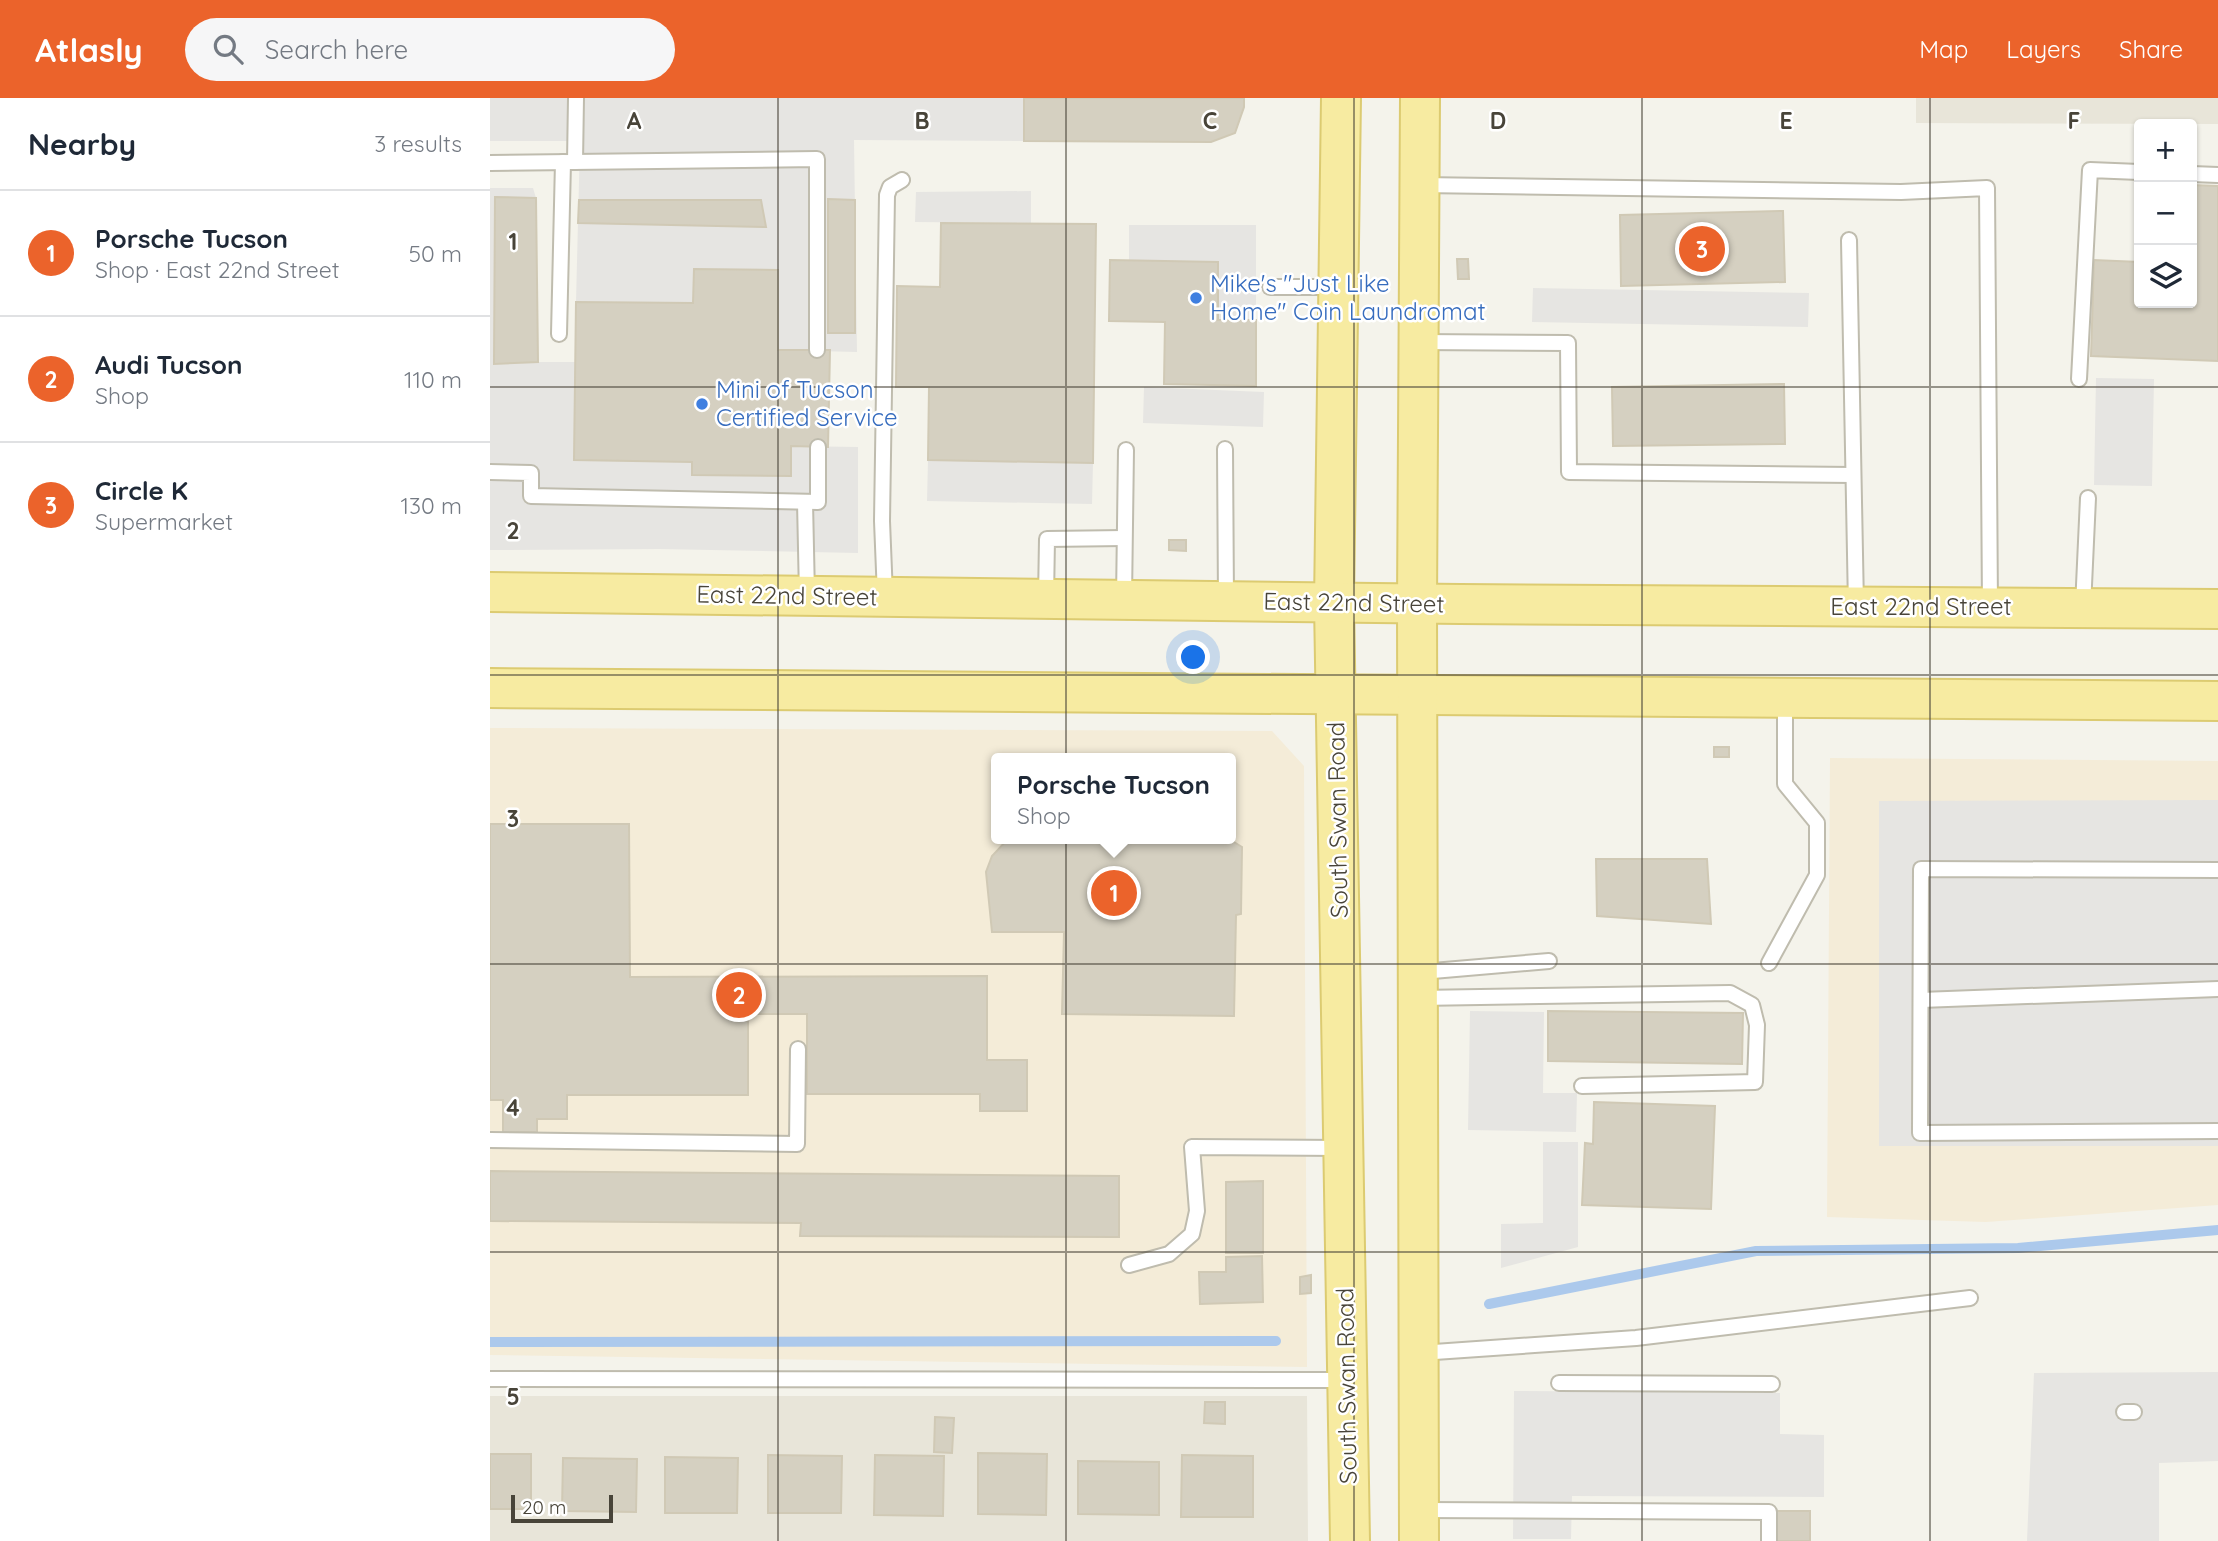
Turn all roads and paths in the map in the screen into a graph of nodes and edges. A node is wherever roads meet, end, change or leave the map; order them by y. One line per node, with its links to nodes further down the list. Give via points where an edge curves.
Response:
1 (576, 98): 4 (lane)
2 (1341, 98): 13 (main road, South Swan Road)
3 (1420, 98): 10 (main road)
4 (569, 162): 5 (lane); 14 (lane); 16 (lane, via 817,159)
5 (490, 163)
6 (2134, 172): 17 (lane, via 2090,170)
7 (2197, 174): 8 (lane)
8 (2218, 175)
9 (902, 180): 28 (lane, via 890,187 887,195)
10 (1419, 184): 15 (main road); 35 (lane, via 1901,192 1987,188)
11 (1849, 240): 22 (lane)
12 (1270, 287): 13 (lane)
13 (1338, 287): 32 (main road, South Swan Road)
14 (559, 334)
15 (1418, 342): 22 (lane, via 1568,343 1569,472); 33 (main road)
16 (817, 350)
17 (2079, 379)
18 (818, 447): 24 (lane, via 818,502)
19 (1225, 449): 31 (lane)
20 (1126, 450): 25 (lane)
21 (490, 472): 24 (lane, via 531,473 531,496)
22 (1853, 475): 34 (lane)
23 (2088, 498): 36 (lane)
24 (805, 502): 27 (lane)
25 (1124, 538): 29 (lane, via 1047,539); 30 (lane)
26 (490, 592): 27 (main road, East 22nd Street)
27 (807, 596): 28 (main road, East 22nd Street)
28 (885, 597): 29 (main road, East 22nd Street)
29 (1046, 599): 30 (main road, East 22nd Street)
30 (1124, 600): 31 (main road, East 22nd Street)
31 (1226, 602): 32 (main road, East 22nd Street)
32 (1334, 603): 33 (main road, East 22nd Street); 39 (main road, South Swan Road)
33 (1417, 604): 34 (main road, East 22nd Street); 40 (main road)
34 (1856, 607): 35 (main road, East 22nd Street)
35 (1990, 608): 36 (main road, East 22nd Street)
36 (2083, 608): 37 (main road, East 22nd Street)
37 (2218, 609)
38 (490, 688): 39 (main road)
39 (1336, 693): 40 (main road); 53 (main road, South Swan Road)
40 (1417, 694): 41 (main road); 46 (main road)
41 (1785, 696): 42 (main road); 45 (lane, via 1785,784 1817,822 1817,875)
42 (2218, 701)
43 (2218, 870): 48 (lane, via 1921,869)
44 (1549, 961): 46 (lane)
45 (1769, 963)
46 (1417, 986): 50 (lane, via 1730,993 1752,1005 1757,1026 1755,1082); 56 (main road)
47 (2218, 989): 48 (lane)
48 (1921, 1000): 51 (lane, via 1920,1133)
49 (798, 1049): 52 (lane, via 797,1143)
50 (1583, 1086)
51 (2218, 1131)
52 (490, 1140)
53 (1343, 1148): 54 (lane, via 1192,1147 1197,1211 1192,1234 1170,1254); 58 (main road, South Swan Road)
54 (1129, 1265)
55 (1970, 1298): 56 (lane, via 1627,1339)
56 (1419, 1353): 61 (main road)
57 (490, 1379): 58 (lane)
58 (1347, 1380): 62 (main road, South Swan Road)
59 (1559, 1383): 60 (lane)
60 (1772, 1384)
61 (1420, 1526): 63 (lane, via 1769,1512)
62 (1350, 1541)
63 (1769, 1541)

